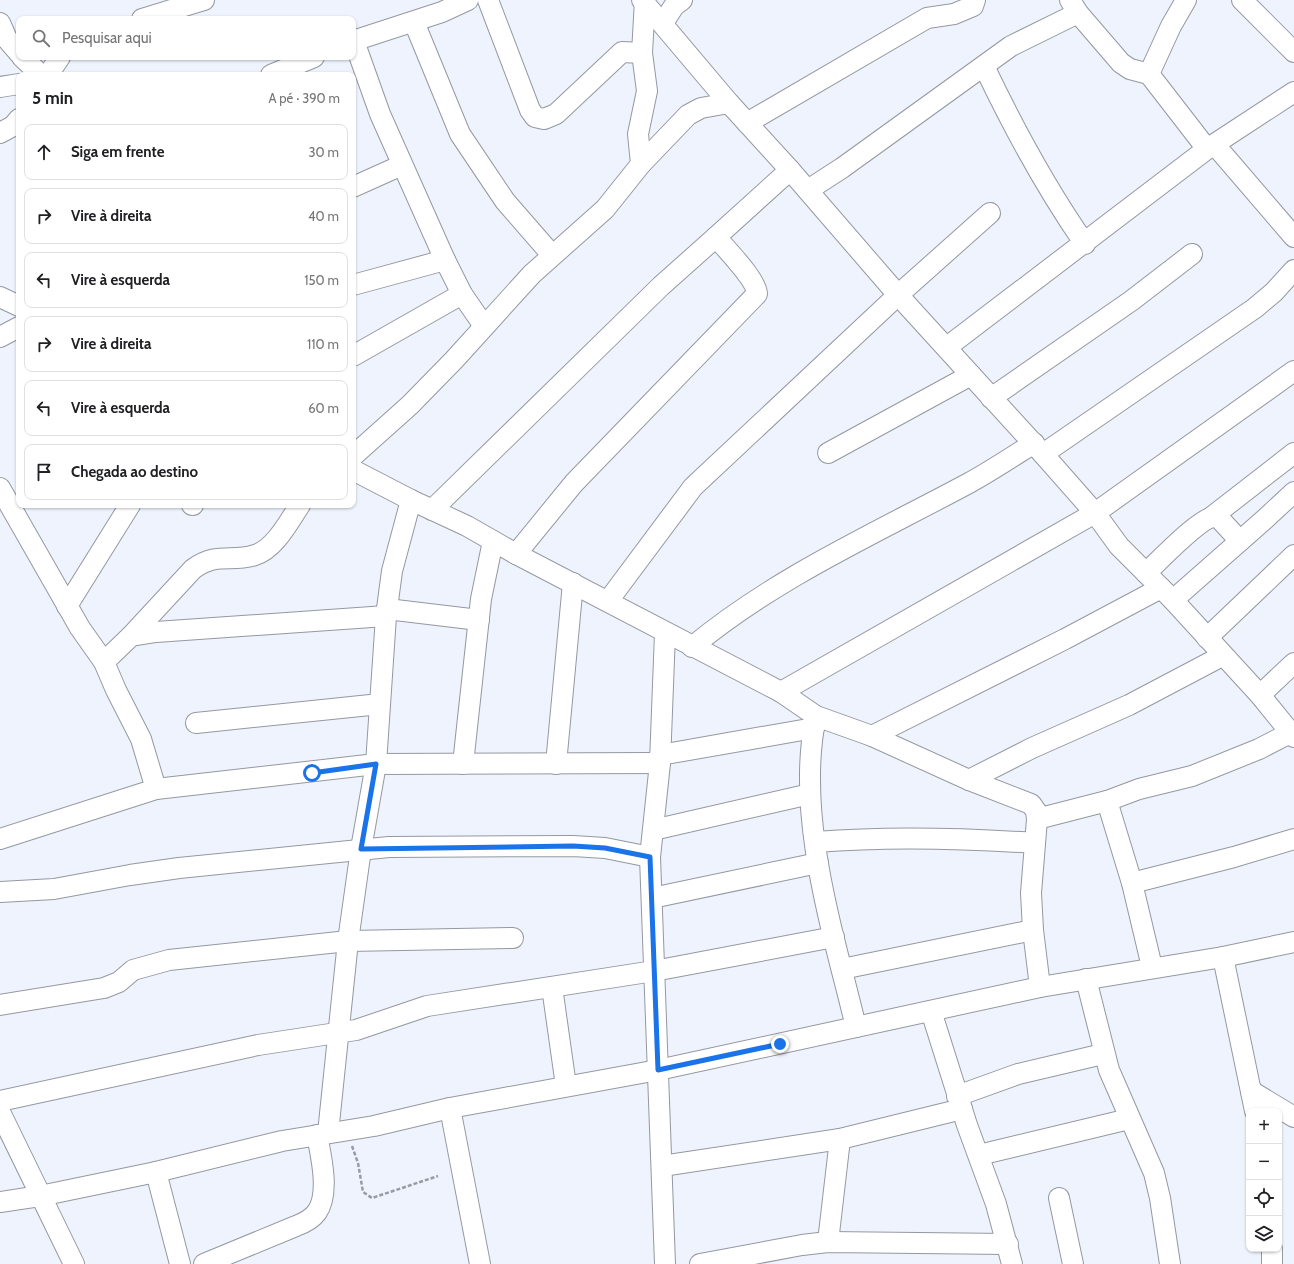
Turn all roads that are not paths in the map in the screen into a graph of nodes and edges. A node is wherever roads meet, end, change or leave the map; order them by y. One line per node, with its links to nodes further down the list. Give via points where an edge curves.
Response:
1 (204, 0): 10 (street)
2 (468, 0): 11 (street)
3 (488, 0): 18 (street, via 530,110 535,117 544,118 556,114 622,52)
4 (682, 0): 13 (street, via 668,13)
5 (975, 0): 31 (street, via 973,6 954,14 927,18)
6 (1186, 0): 26 (street, via 1171,26)
7 (1242, 0): 17 (street)
8 (644, 1): 13 (street); 18 (street)
9 (1074, 7): 22 (street); 26 (street, via 1121,63 1130,69)
10 (152, 16)
11 (414, 22): 14 (street); 43 (street, via 460,134 505,201)
12 (0, 23): 16 (street, via 7,40)
13 (663, 23): 30 (street)
14 (356, 40)
15 (356, 47): 34 (street, via 370,89)
16 (16, 50)
17 (1294, 52)
18 (642, 53): 33 (street, via 647,91 638,134)
19 (25, 60): 23 (street)
20 (58, 60): 24 (street)
21 (307, 60): 25 (street)
22 (984, 66): 37 (street); 41 (street, via 1058,204)
23 (38, 72)
24 (50, 72)
25 (278, 72)
26 (1150, 74): 32 (street)
27 (16, 84): 28 (street)
28 (0, 87)
29 (1294, 92): 32 (street)
30 (729, 103): 31 (street); 33 (street, via 701,108 688,115)
31 (747, 123): 35 (street)
32 (1211, 147): 40 (street); 41 (street)
33 (641, 164): 43 (street, via 605,209)
34 (402, 165): 36 (street); 44 (street)
35 (790, 170): 37 (street); 39 (street)
36 (356, 186)
37 (808, 190): 48 (street)
38 (990, 213): 48 (street)
39 (716, 237): 69 (street, via 660,286); 74 (street, via 751,280 757,294 574,483)
40 (1294, 238)
41 (1085, 244): 54 (street)
42 (1192, 254): 58 (street, via 1131,301)
43 (552, 255): 51 (street)
44 (445, 260): 46 (street); 47 (street)
45 (1294, 270): 59 (street, via 1255,308)
46 (356, 284)
47 (462, 294): 51 (street); 55 (street)
48 (898, 294): 54 (street); 79 (street, via 693,487)
49 (0, 297): 50 (street)
50 (16, 305)
51 (484, 326): 60 (street, via 410,405)
52 (16, 329): 53 (street)
53 (0, 338)
54 (947, 347): 57 (street)
55 (356, 354)
56 (1294, 371): 70 (street)
57 (971, 375): 58 (street); 61 (street)
58 (991, 398): 59 (street)
59 (1038, 449): 70 (street); 86 (street, via 796,574 733,614)
60 (356, 453)
61 (828, 453)
62 (1294, 453): 71 (street)
63 (356, 472): 66 (street)
64 (0, 488): 80 (street)
65 (1294, 492): 73 (street)
66 (411, 500): 69 (street); 81 (street, via 396,553)
67 (128, 508): 80 (street)
68 (298, 508): 84 (street, via 276,539 256,555 216,558 204,561 193,569)
69 (432, 510): 72 (street)
70 (1095, 513): 76 (street, via 1119,546); 90 (street)
71 (1213, 516): 73 (street, via 1217,516); 76 (street, via 1200,523)
72 (493, 541): 74 (street); 82 (street)
73 (1240, 541): 78 (street)
74 (516, 554): 77 (street)
75 (1294, 555): 85 (street)
76 (1146, 573): 78 (street)
77 (573, 583): 79 (street); 100 (street)
78 (1167, 594): 85 (street); 96 (street, via 1065,639)
79 (608, 601): 83 (street)
80 (67, 606): 88 (street)
81 (387, 613): 82 (street); 84 (street); 92 (street)
82 (478, 620): 99 (street)
83 (665, 632): 86 (street); 97 (street)
84 (130, 636): 88 (street)
85 (1208, 638): 87 (street)
86 (692, 647): 90 (street)
87 (1222, 656): 91 (street); 101 (street, via 1128,705 1032,748)
88 (104, 662): 102 (street, via 141,740)
89 (1294, 664): 91 (street)
90 (781, 692): 93 (street)
91 (1260, 695): 95 (street)
92 (380, 704): 94 (street); 98 (street)
93 (815, 722): 96 (street); 97 (street); 103 (street)
94 (196, 723)
95 (1292, 735): 104 (street, via 1192,776)
96 (872, 736): 101 (street)
97 (660, 759): 100 (street); 106 (street)
98 (376, 764): 99 (street); 102 (street); 111 (street)
99 (463, 764): 100 (street)
100 (556, 764)
101 (969, 780): 105 (street, via 1030,804)
102 (156, 790): 107 (street)
103 (810, 794): 106 (street); 109 (street)
104 (1107, 800): 105 (street); 114 (street)
105 (1038, 819): 110 (street)
106 (653, 830): 112 (street)
107 (0, 839)
108 (1294, 839): 114 (street)
109 (816, 842): 110 (street, via 886,838 977,839); 113 (street)
110 (1035, 843): 117 (street, via 1031,877)
111 (361, 849): 112 (street, via 573,846 605,848); 115 (street, via 167,869 54,889); 120 (street)
112 (650, 857): 116 (street)
113 (818, 862): 116 (street); 118 (street)
114 (1132, 884): 123 (street)
115 (0, 892)
116 (652, 898): 125 (street)
117 (1032, 930): 124 (street); 128 (street)
118 (834, 937): 124 (street); 125 (street)
119 (513, 938): 120 (street)
120 (348, 942): 129 (street, via 168,960 133,970 119,982 104,988); 132 (street)
121 (1294, 942): 122 (street)
122 (1222, 956): 123 (street); 136 (street)
123 (1152, 967): 126 (street)
124 (842, 969): 131 (street)
125 (654, 971): 127 (street); 134 (street)
126 (1086, 979): 128 (street); 133 (street)
127 (552, 987): 132 (street, via 427,1006 368,1026); 135 (street)
128 (1040, 987): 130 (street)
129 (0, 1005)
130 (931, 1011): 131 (street); 138 (street)
131 (856, 1027): 134 (street)
132 (337, 1033): 137 (street, via 243,1048); 144 (street)
133 (1104, 1054): 138 (street, via 1018,1074); 143 (street)
134 (658, 1070): 135 (street); 147 (street)
135 (566, 1086): 139 (street)
136 (1252, 1091): 140 (street); 142 (street)
137 (0, 1101)
138 (960, 1103): 145 (street); 146 (street)
139 (450, 1108): 144 (street); 158 (street)
140 (1255, 1108)
141 (0, 1112): 149 (street)
142 (1294, 1117)
143 (1129, 1119): 146 (street); 163 (street, via 1154,1173)
144 (323, 1134): 148 (street, via 282,1141); 157 (street, via 324,1180 320,1206 316,1213 296,1226)
145 (840, 1139): 147 (street); 152 (street)
146 (979, 1155): 153 (street)
147 (662, 1166): 159 (street)
148 (156, 1172): 149 (street); 155 (street)
149 (40, 1196): 151 (street); 156 (street)
150 (1059, 1198): 162 (street)
151 (0, 1202)
152 (828, 1242): 153 (street); 160 (street)
153 (1008, 1244): 161 (street)
154 (1272, 1252): 164 (street)
155 (177, 1263)
156 (74, 1264)
157 (204, 1264)
158 (480, 1264)
159 (664, 1264)
160 (700, 1264)
161 (1012, 1264)
162 (1073, 1264)
163 (1170, 1264)
164 (1272, 1264)

